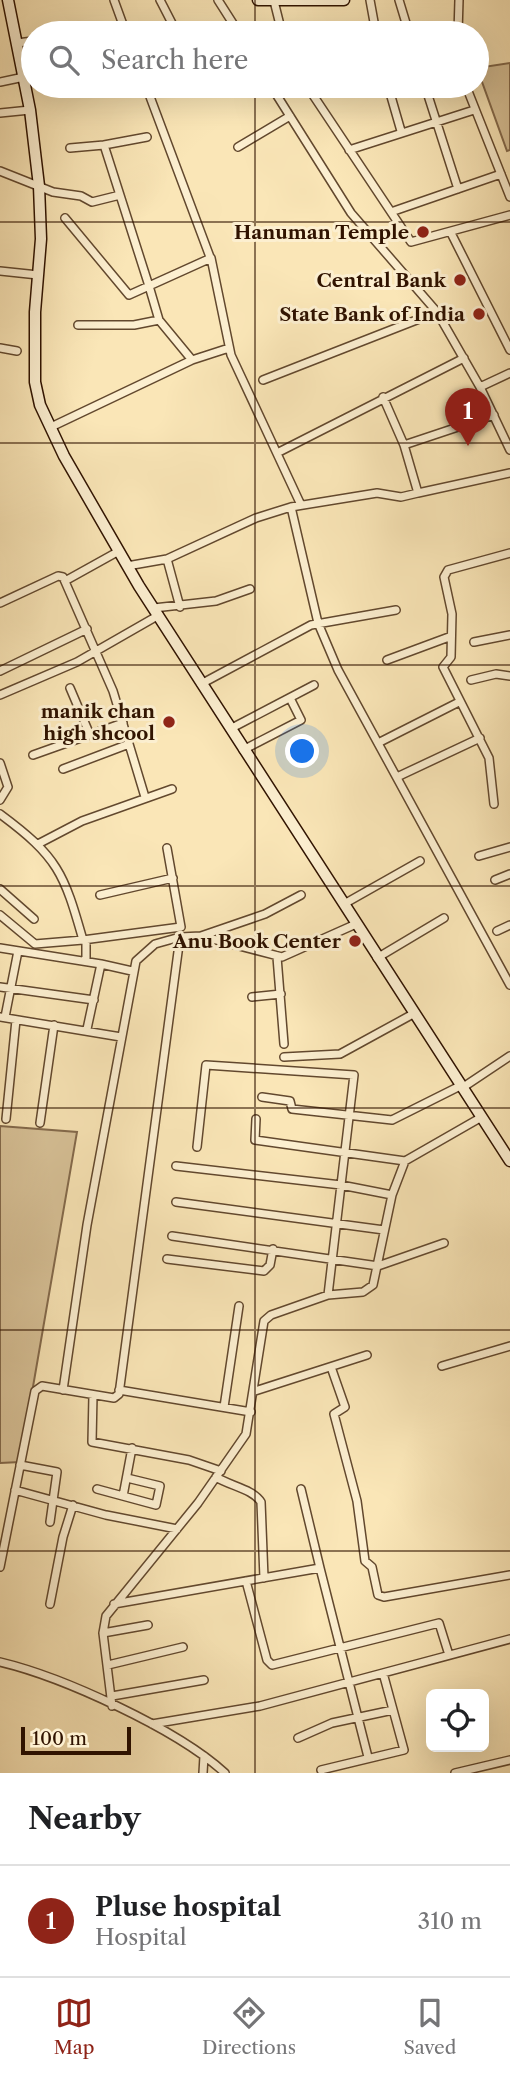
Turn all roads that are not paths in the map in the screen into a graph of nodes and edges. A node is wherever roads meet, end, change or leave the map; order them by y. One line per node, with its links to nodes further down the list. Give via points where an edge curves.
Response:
1 (8, 0): 19 (main road)
2 (114, 0): 11 (street)
3 (160, 0): 12 (street)
4 (218, 0): 13 (street)
5 (258, 0): 10 (main road)
6 (344, 0): 10 (main road)
7 (370, 0): 15 (street)
8 (399, 0): 16 (street)
9 (458, 0): 17 (street)
10 (274, 1): 14 (street)
11 (122, 21)
12 (171, 21)
13 (231, 21)
14 (279, 21)
15 (374, 21)
16 (405, 21)
17 (458, 21)
18 (21, 42): 19 (street)
19 (17, 43): 20 (main road)
20 (21, 62)
21 (21, 78): 22 (street)
22 (0, 82)
23 (28, 98): 30 (main road)
24 (150, 98): 51 (street)
25 (279, 98): 33 (street)
26 (315, 98): 40 (street)
27 (391, 98): 35 (street)
28 (429, 98): 34 (street)
29 (470, 98): 31 (street)
30 (30, 110): 32 (street); 43 (main road)
31 (474, 110): 34 (street); 42 (street)
32 (0, 113)
33 (290, 116): 38 (street); 55 (street, via 351,213)
34 (436, 120): 35 (street); 44 (street)
35 (401, 131): 40 (street)
36 (147, 136): 37 (street)
37 (104, 145): 39 (street); 45 (street)
38 (238, 147)
39 (70, 148)
40 (349, 150): 47 (street)
41 (0, 170): 43 (street)
42 (501, 174): 44 (street); 46 (street)
43 (39, 186): 45 (street, via 92,202); 53 (main road)
44 (458, 189): 47 (street)
45 (120, 195): 54 (street)
46 (510, 197)
47 (391, 212): 50 (street, via 412,243)
48 (510, 215): 50 (street)
49 (65, 218): 54 (street, via 129,295)
50 (451, 233): 60 (street)
51 (206, 259): 54 (street); 59 (street)
52 (0, 271): 53 (street)
53 (38, 275): 69 (main road, via 35,382)
54 (149, 286): 56 (street)
55 (438, 312): 62 (street); 65 (street)
56 (159, 320): 57 (street, via 134,325); 63 (street)
57 (78, 324)
58 (0, 348): 61 (street)
59 (223, 350): 63 (street); 72 (street)
60 (510, 350)
61 (17, 351)
62 (464, 358): 66 (street); 67 (street)
63 (192, 360): 69 (street)
64 (510, 373): 66 (street)
65 (263, 380)
66 (480, 387): 68 (street)
67 (383, 397): 70 (street); 72 (street)
68 (494, 415): 70 (street); 71 (street)
69 (51, 427): 77 (main road)
70 (404, 445): 74 (street)
71 (510, 450)
72 (277, 453): 75 (street)
73 (510, 473): 74 (street)
74 (418, 493): 75 (street, via 401,497 377,493)
75 (301, 505): 76 (street)
76 (292, 507): 79 (street, via 256,518); 87 (street)
77 (118, 551): 80 (main road); 81 (street)
78 (510, 553): 90 (street, via 445,572 452,614)
79 (167, 559): 80 (street); 84 (street)
80 (127, 566): 86 (main road)
81 (65, 581): 83 (street, via 58,576); 88 (street)
82 (250, 589): 84 (street)
83 (0, 603)
84 (180, 607): 86 (street)
85 (396, 610): 87 (street)
86 (156, 611): 92 (street); 97 (main road)
87 (323, 622): 97 (street); 107 (street, via 338,670)
88 (87, 629): 92 (street); 94 (street)
89 (510, 635): 91 (street)
90 (449, 637): 93 (street); 102 (street, via 451,657 443,667)
91 (474, 642)
92 (96, 652): 100 (street); 103 (street)
93 (387, 660)
94 (0, 671)
95 (510, 676): 96 (street)
96 (471, 680)
97 (201, 684): 104 (main road)
98 (314, 685): 101 (street)
99 (70, 688): 105 (street)
100 (0, 695)
101 (290, 698): 104 (street); 109 (street, via 301,720)
102 (459, 702): 106 (street); 107 (street)
103 (123, 723): 105 (street); 108 (street)
104 (229, 729): 109 (main road)
105 (90, 735): 110 (street)
106 (480, 738): 113 (street); 117 (street, via 489,758)
107 (378, 743): 113 (street)
108 (129, 744): 112 (street); 115 (street)
109 (243, 750): 130 (main road)
110 (33, 755)
111 (0, 763): 116 (street, via 8,787)
112 (63, 769)
113 (397, 777): 148 (street)
114 (172, 789): 115 (street)
115 (145, 797): 119 (street)
116 (0, 800)
117 (494, 804)
118 (0, 814): 119 (street)
119 (38, 844): 139 (street, via 67,885)
120 (510, 847): 122 (street)
121 (167, 848): 125 (street)
122 (479, 856)
123 (420, 861): 130 (street)
124 (510, 874): 126 (street)
125 (173, 878): 128 (street); 139 (street, via 181,927)
126 (495, 880)
127 (0, 889): 133 (street)
128 (100, 895)
129 (301, 895): 137 (street, via 265,914)
130 (344, 904): 134 (main road)
131 (0, 915): 139 (street, via 35,944)
132 (444, 918): 143 (street)
133 (34, 919)
134 (356, 924): 142 (street); 143 (main road)
135 (510, 925): 136 (street)
136 (497, 931)
137 (201, 936): 138 (street); 142 (street)
138 (180, 937): 147 (street, via 155,944); 194 (street)
139 (84, 940): 144 (street)
140 (0, 948): 141 (street)
141 (18, 951): 144 (street); 151 (street)
142 (277, 957): 152 (street)
143 (377, 958): 155 (main road)
144 (86, 961): 145 (street)
145 (101, 964): 147 (street); 154 (street)
146 (510, 966): 148 (street)
147 (132, 971): 160 (street)
148 (502, 971): 149 (street)
149 (510, 985)
150 (0, 987): 151 (street)
151 (9, 988): 154 (street); 156 (street)
152 (281, 994): 153 (street); 161 (street)
153 (252, 997)
154 (94, 1000): 159 (street)
155 (413, 1014): 163 (street, via 335,1056); 164 (main road)
156 (2, 1017): 157 (street)
157 (16, 1020): 158 (street); 167 (street)
158 (54, 1025): 159 (street); 170 (street)
159 (87, 1029): 160 (street)
160 (121, 1037): 193 (street)
161 (284, 1044)
162 (510, 1056): 164 (street)
163 (284, 1057)
164 (460, 1088): 166 (street, via 398,1118); 168 (main road)
165 (262, 1097): 166 (street, via 289,1101 292,1109)
166 (349, 1116): 171 (street, via 352,1075 207,1064); 172 (street)
167 (5, 1118)
168 (480, 1118): 173 (street); 174 (main road)
169 (256, 1119): 172 (street, via 255,1140)
170 (40, 1123)
171 (197, 1147)
172 (345, 1152): 173 (street); 176 (street)
173 (405, 1161): 177 (street)
174 (510, 1161)
175 (176, 1166): 176 (street)
176 (341, 1185): 177 (street); 179 (street)
177 (392, 1195): 180 (street)
178 (177, 1202): 179 (street)
179 (337, 1223): 180 (street); 184 (street)
180 (384, 1230): 186 (street)
181 (172, 1236): 183 (street)
182 (444, 1242): 186 (street)
183 (273, 1249): 184 (street); 185 (street, via 264,1271)
184 (332, 1258): 186 (street); 187 (street)
185 (167, 1259)
186 (378, 1266): 187 (street, via 369,1289)
187 (328, 1295): 195 (street, via 264,1321)
188 (239, 1306): 197 (street)
189 (510, 1346): 191 (street)
190 (367, 1355): 192 (street)
191 (442, 1366)
192 (331, 1367): 195 (street); 213 (street, via 345,1407 334,1414 357,1501 365,1561 372,1567 378,1595)
193 (63, 1390): 196 (street); 200 (street, via 42,1386 35,1391)
194 (119, 1390): 196 (street, via 114,1398); 197 (street)
195 (255, 1391): 198 (street)
196 (93, 1395): 199 (street, via 92,1442)
197 (224, 1408): 198 (street)
198 (251, 1412): 201 (street, via 246,1434)
199 (132, 1448): 201 (street); 202 (street)
200 (20, 1465): 205 (street); 207 (street, via 57,1472)
201 (218, 1474): 210 (street); 214 (street, via 233,1488 252,1492 261,1502)
202 (127, 1478): 206 (street); 206 (street, via 161,1490 155,1506)
203 (97, 1489): 206 (street)
204 (301, 1489): 212 (street)
205 (15, 1490): 207 (street); 211 (street)
206 (123, 1496)
207 (54, 1500): 208 (street); 209 (street)
208 (73, 1505): 210 (street); 216 (street)
209 (50, 1522)
210 (177, 1529): 217 (street)
211 (0, 1567)
212 (320, 1568): 214 (street); 222 (street)
213 (510, 1575)
214 (264, 1578): 215 (street)
215 (246, 1581): 217 (street); 222 (street, via 269,1663 275,1666)
216 (50, 1604)
217 (114, 1604): 219 (street)
218 (148, 1625): 219 (street)
219 (103, 1633): 225 (street)
220 (510, 1639): 223 (street)
221 (183, 1647): 225 (street)
222 (341, 1648): 223 (street, via 439,1623); 228 (street)
223 (449, 1655): 226 (street)
224 (0, 1662): 230 (street, via 25,1668)
225 (108, 1665): 229 (street)
226 (383, 1673): 228 (street); 231 (street)
227 (204, 1680): 229 (street)
228 (348, 1681): 232 (street); 233 (street, via 228,1713)
229 (112, 1696): 230 (street)
230 (112, 1706): 233 (street)
231 (393, 1710): 232 (street); 236 (street, via 404,1750)
232 (358, 1717): 234 (street); 236 (street)
233 (152, 1724): 235 (street)
234 (298, 1738)
235 (204, 1756): 239 (street); 240 (street)
236 (368, 1757): 238 (street)
237 (510, 1760): 241 (street)
238 (321, 1770)
239 (203, 1773)
240 (225, 1773)
241 (456, 1773)

